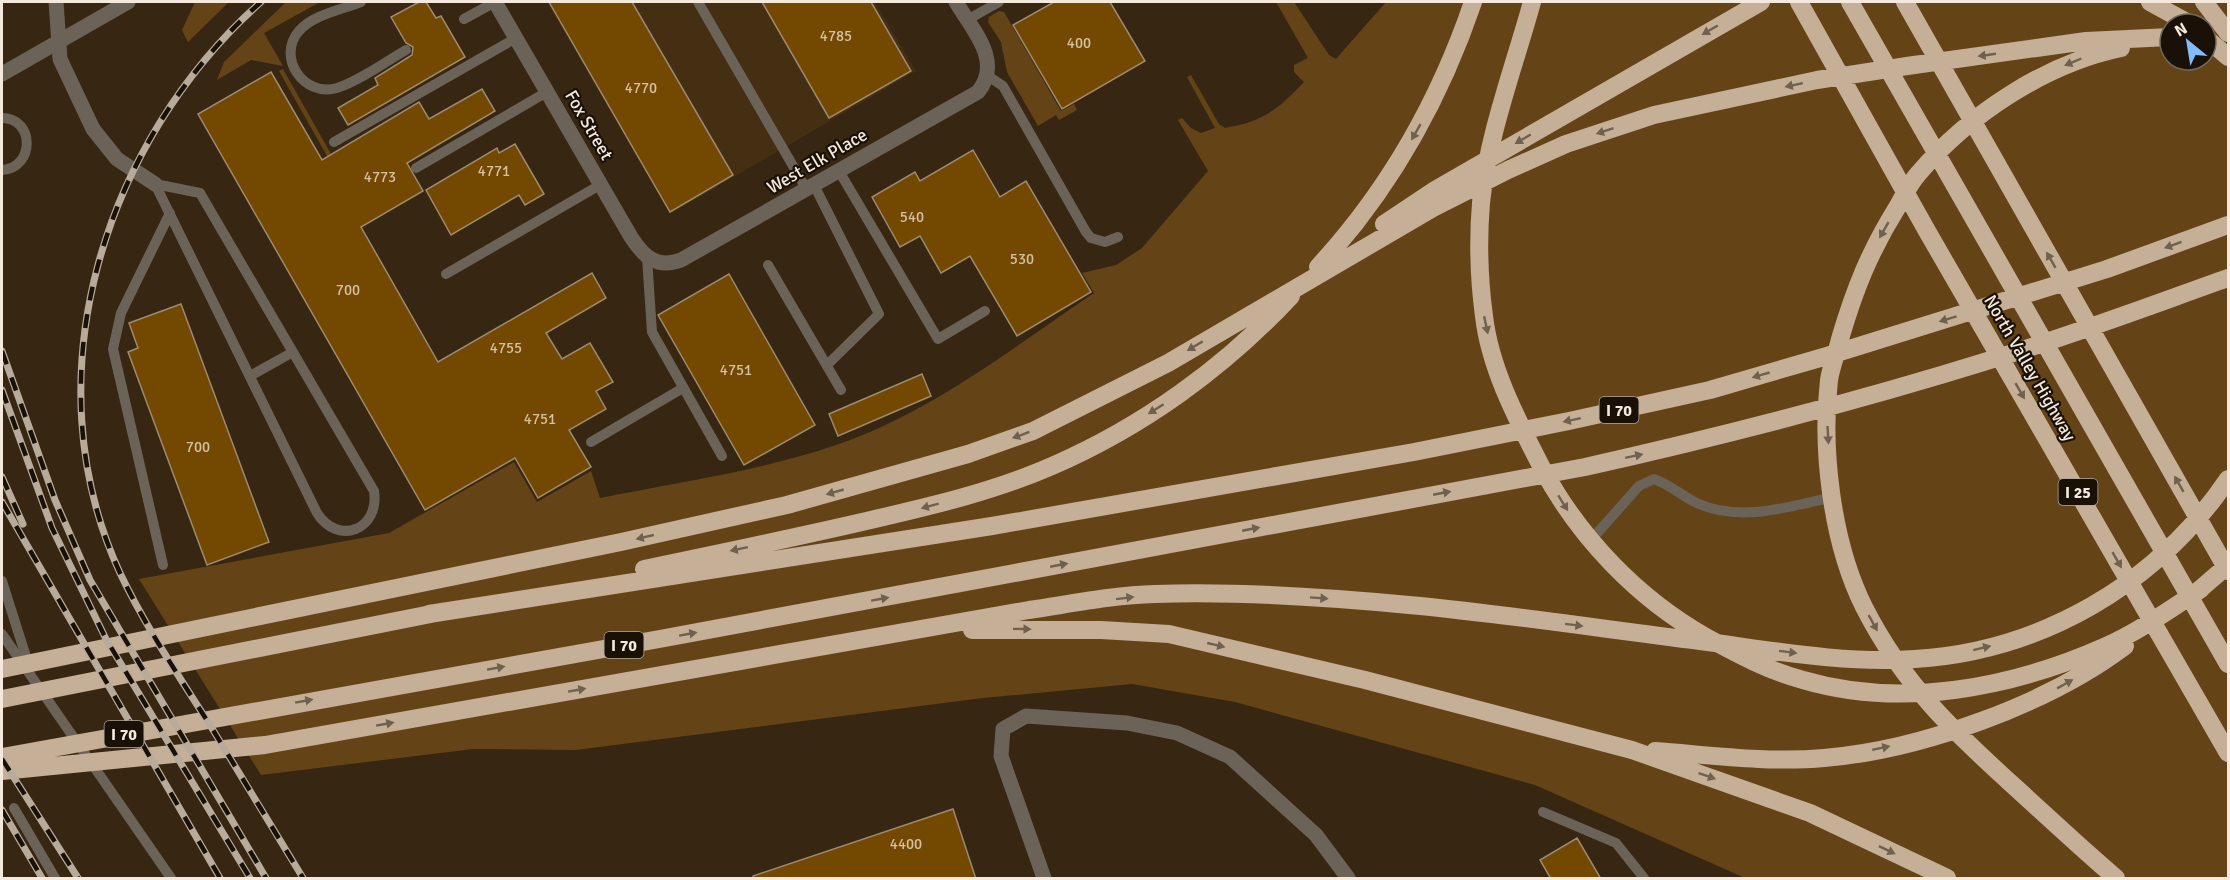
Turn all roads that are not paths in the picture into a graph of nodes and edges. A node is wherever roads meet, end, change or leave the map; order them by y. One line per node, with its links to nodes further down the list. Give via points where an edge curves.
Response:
1 (56, 2): 32 (street, via 60,59 93,129 117,159)
2 (128, 2): 24 (street)
3 (361, 2): 23 (lane, via 308,23 298,31 290,52 297,74 315,87 338,88)
4 (495, 2): 17 (lane); 20 (street, Fox Street)
5 (698, 2): 34 (lane)
6 (956, 2): 18 (street)
7 (999, 2): 18 (lane)
8 (1473, 2): 59 (highway, one-way to 59, via 1444,81 1394,171 1347,236 1269,320 1190,388 1112,437 1052,466 986,491 824,531)
9 (1532, 2): 53 (highway, one-way to 53, via 1481,203 1484,318 1493,357 1521,427 1567,511)
10 (1761, 2): 43 (highway, one-way to 43, via 1436,190)
11 (1799, 2): 67 (highway, North Valley Highway / I 25, one-way to 67)
12 (1850, 2): 62 (highway)
13 (1905, 2): 56 (highway, one-way to 13)
14 (2150, 2): 16 (highway)
15 (2204, 2): 19 (highway)
16 (2168, 12)
17 (464, 19)
18 (967, 20): 25 (street, via 988,59)
19 (2229, 33)
20 (516, 38): 26 (street, Fox Street); 28 (lane)
21 (2158, 38): 43 (highway, one-way to 43, via 2086,41 1908,66 1817,80 1654,115 1566,144 1508,170 1433,208)
22 (2158, 40): 52 (highway, one-way to 52, via 2096,53 2018,91 1954,136 1917,175 1858,279 1829,378 1827,421)
23 (406, 50)
24 (2, 74)
25 (988, 76): 31 (street, West Elk Place, via 978,92); 37 (lane, via 1004,86 1086,232 1105,242)
26 (547, 92): 29 (lane); 33 (street, Fox Street)
27 (2, 118): 30 (lane, via 22,127 28,143 22,160)
28 (334, 142)
29 (416, 168)
30 (2, 170)
31 (839, 171): 34 (street, West Elk Place); 42 (lane, via 938,339)
32 (155, 184): 35 (lane); 44 (lane, via 200,193)
33 (600, 185): 38 (street, Fox Street, via 631,237); 40 (lane)
34 (810, 188): 38 (street, West Elk Place, via 681,260); 45 (lane, via 879,314)
35 (170, 213): 46 (lane); 54 (lane, via 121,313 113,349)
36 (2229, 225): 59 (highway, I 70, one-way to 59, via 1979,310 1710,390 1425,450 992,526)
37 (1118, 237)
38 (651, 260): 47 (lane, via 652,332)
39 (768, 265): 45 (lane)
40 (446, 274)
41 (2229, 278): 68 (highway, I 70, one-way to 41, via 1585,466 1699,441 1888,391 1989,361)
42 (985, 311)
43 (1245, 316): 63 (highway, one-way to 63, via 1168,363 1033,431 968,454 787,505 621,542)
44 (293, 352): 46 (lane); 46 (lane, via 374,491 374,512 360,527 340,531 323,521)
45 (827, 365): 48 (lane)
46 (250, 376)
47 (683, 388): 49 (lane); 50 (lane)
48 (841, 390)
49 (591, 442)
50 (722, 456)
51 (2229, 479): 61 (highway, one-way to 51, via 1029,610 1153,594 1281,595 1410,605 1839,658 1915,659 1974,651 2037,634 2088,609 2138,576 2178,541)
52 (1832, 497): 53 (lane, via 1773,509 1734,511 1697,503 1654,479 1640,486); 78 (highway, one-way to 78, via 1842,550 1863,605 1896,662 1926,702)
53 (1592, 540): 58 (highway, via 1638,589 1676,620 1731,651 1803,680 1876,693 1949,691 2000,682 2103,648)
54 (163, 565)
55 (2229, 565): 58 (highway)
56 (2229, 571)
57 (2, 581): 64 (lane)
58 (2201, 589): 66 (highway, one-way to 58, via 1741,758 1824,758 1940,734 2048,693 2103,663)
59 (429, 614): 65 (highway, I 70)
60 (2, 634): 64 (lane)
61 (880, 636): 66 (highway, one-way to 66, via 1000,628 1169,634 1365,680); 69 (highway, one-way to 61, via 266,745)
62 (2229, 664)
63 (2, 669)
64 (34, 681): 73 (lane)
65 (2, 699)
66 (1632, 750): 77 (highway, one-way to 77, via 1810,813)
67 (2229, 753)
68 (2, 757)
69 (2, 771)
70 (14, 808): 72 (lane)
71 (1543, 812): 76 (lane, via 1616,843)
72 (55, 879)
73 (171, 879)
74 (1044, 879): 75 (street, via 1001,756 1003,729 1026,716 1127,723 1178,733 1230,757 1316,835)
75 (1348, 879)
76 (1644, 879)
77 (1947, 879)
78 (2116, 879)

